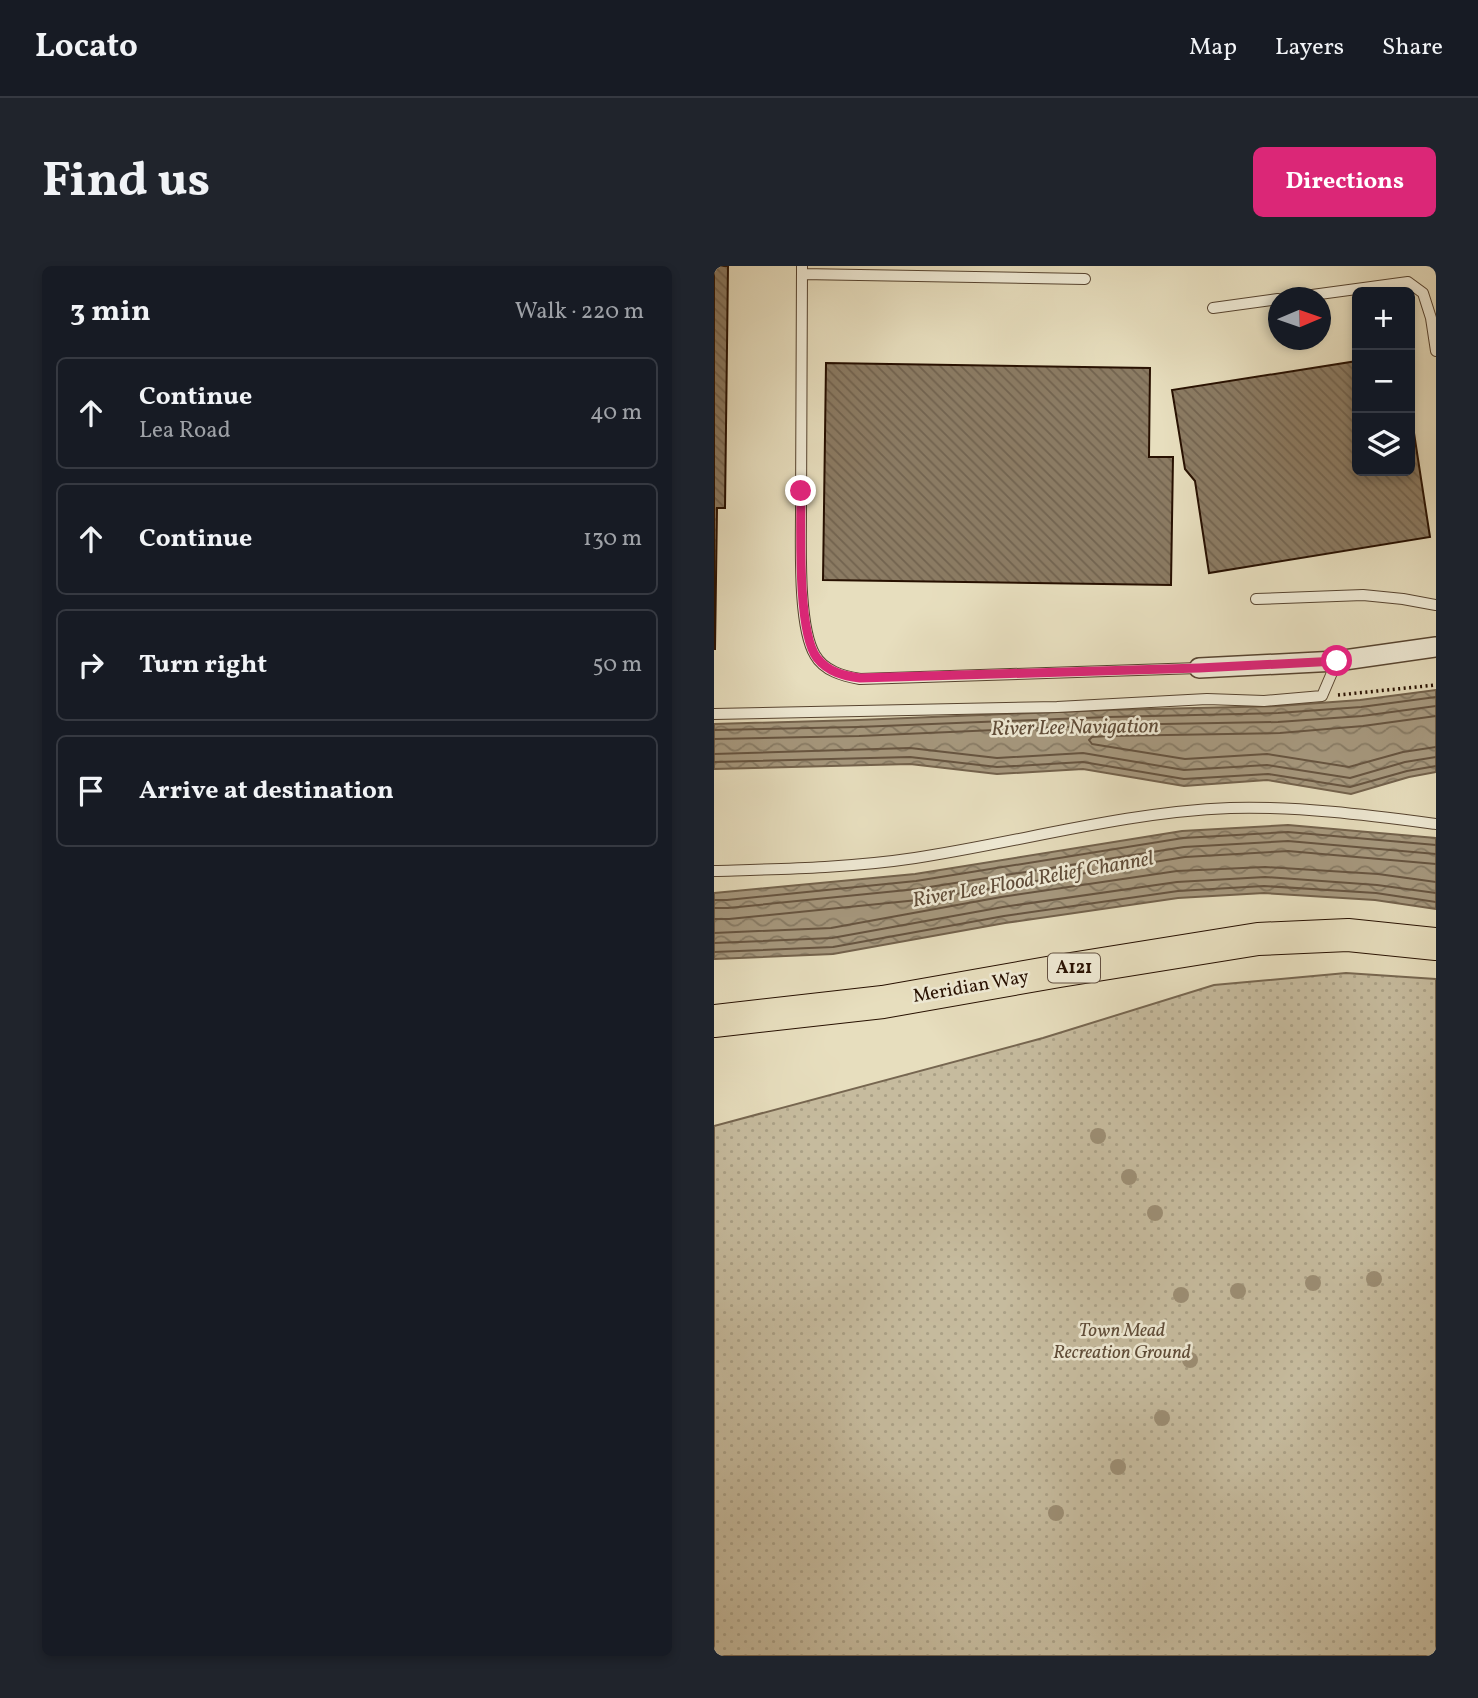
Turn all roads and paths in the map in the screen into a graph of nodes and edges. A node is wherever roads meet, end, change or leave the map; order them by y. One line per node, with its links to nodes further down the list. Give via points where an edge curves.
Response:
1 (802, 270): 2 (lane); 11 (lane, via 803,587 809,643 823,665 860,678)
2 (1086, 279)
3 (1331, 292): 6 (lane, via 1408,282 1423,293)
4 (1268, 300): 5 (lane)
5 (1213, 308)
6 (1436, 351)
7 (1256, 599): 8 (lane, via 1363,595)
8 (1436, 605)
9 (1436, 647): 10 (street)
10 (1337, 661): 11 (street); 13 (lane)
11 (1199, 668)
12 (1436, 685): 13 (path)
13 (1322, 696): 14 (lane)
14 (714, 714)
15 (1436, 824): 16 (lane, via 1332,811 1228,808 1113,822 913,859)
16 (714, 871)
17 (1436, 944): 18 (main road, Meridian Way / A121, via 1348,935 1258,939 883,1002)
18 (714, 1021)

